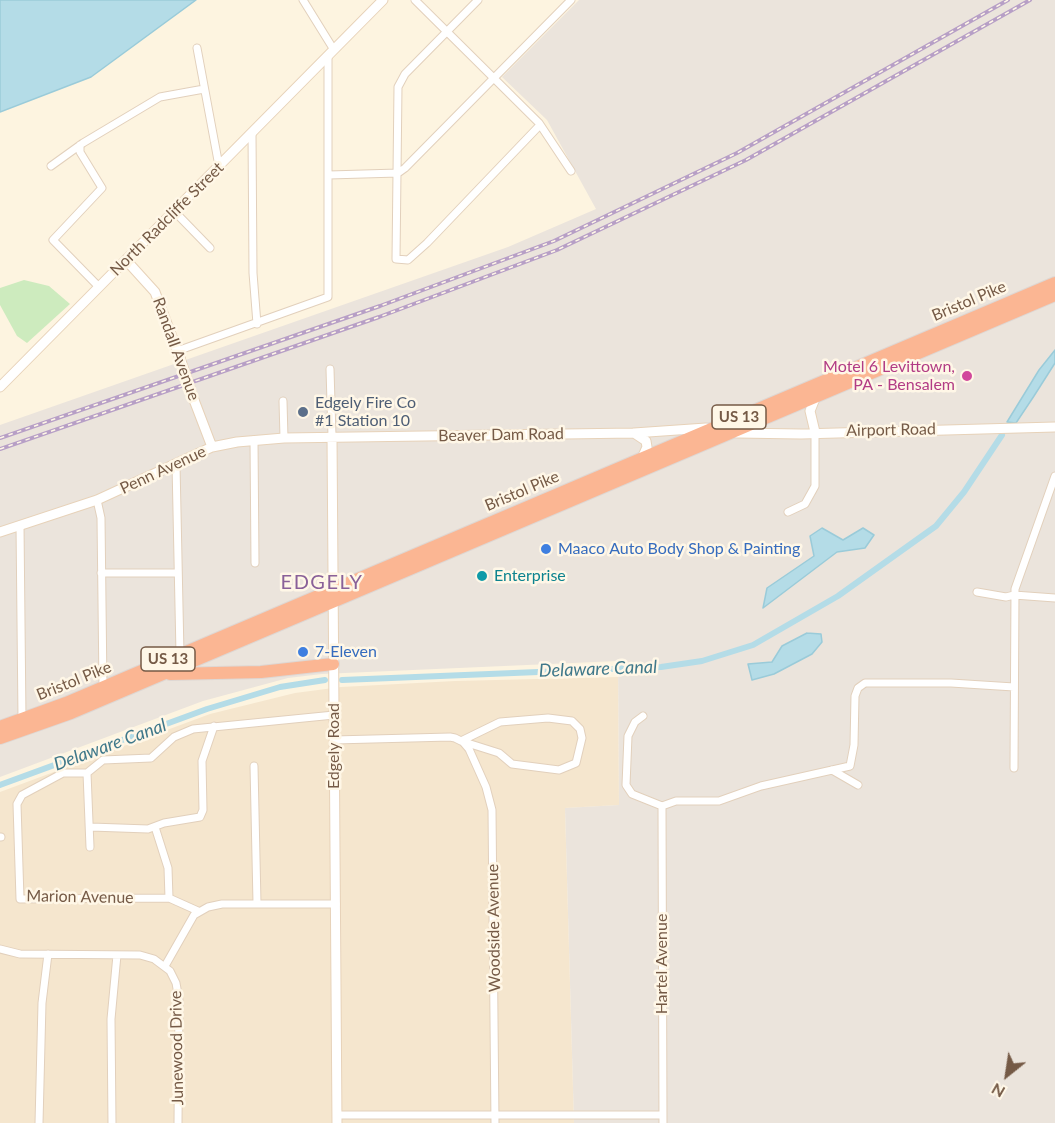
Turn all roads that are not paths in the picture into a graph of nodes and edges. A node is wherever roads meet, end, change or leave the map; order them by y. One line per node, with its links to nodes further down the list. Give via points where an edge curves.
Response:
1 (303, 0): 8 (street)
2 (383, 0): 8 (street, North Radcliffe Street)
3 (415, 0): 6 (street)
4 (478, 0): 6 (street)
5 (571, 0): 9 (street)
6 (446, 32): 9 (street); 17 (street, via 405,74 398,87)
7 (196, 48): 10 (street)
8 (331, 53): 12 (street, North Radcliffe Street); 18 (street)
9 (494, 79): 11 (street); 17 (street)
10 (204, 89): 13 (street, via 160,97); 15 (street)
11 (540, 126): 16 (street); 17 (street, via 408,260 398,260 394,249)
12 (252, 133): 15 (street, North Radcliffe Street); 25 (street)
13 (80, 145): 14 (street); 23 (street, via 80,152 102,188 53,240)
14 (51, 166)
15 (219, 166): 19 (street, North Radcliffe Street)
16 (571, 171)
17 (398, 173): 18 (street)
18 (329, 176): 25 (street, via 328,297)
19 (174, 211): 20 (street); 21 (street, North Radcliffe Street)
20 (210, 248)
21 (126, 260): 23 (street, North Radcliffe Street); 26 (street, Randall Avenue, via 155,292)
22 (1055, 283): 31 (highway, Bristol Pike / US 13)
23 (99, 287): 28 (street, North Radcliffe Street)
24 (1055, 295): 29 (highway, Bristol Pike / US 13)
25 (257, 324): 26 (street)
26 (178, 355): 39 (street, Randall Avenue, bridge)
27 (330, 369): 36 (street, Edgely Road)
28 (0, 387)
29 (816, 396): 33 (street, via 810,411); 35 (highway, Bristol Pike / US 13)
30 (283, 401): 37 (street)
31 (715, 427): 34 (street, Beaver Dam Road); 40 (highway, Bristol Pike / US 13)
32 (1055, 427): 33 (street, Airport Road)
33 (815, 432): 35 (street, Airport Road); 44 (street, via 815,486 805,504)
34 (634, 433): 36 (street, Beaver Dam Road); 40 (street, via 645,438 647,444)
35 (728, 434): 51 (highway, Bristol Pike / US 13)
36 (332, 436): 37 (street, Penn Avenue); 51 (street, Edgely Road)
37 (284, 438): 38 (street, Penn Avenue)
38 (254, 440): 39 (street, Penn Avenue); 47 (street)
39 (212, 447): 41 (street, Penn Avenue)
40 (642, 458): 51 (highway, Bristol Pike / US 13)
41 (176, 464): 43 (street, Penn Avenue); 49 (street)
42 (1055, 476): 52 (street)
43 (96, 500): 45 (street, Penn Avenue); 48 (street, via 101,518)
44 (788, 512)
45 (20, 525): 46 (street, Penn Avenue); 61 (street)
46 (0, 532)
47 (255, 563)
48 (101, 573): 49 (street); 57 (street)
49 (177, 573): 54 (street)
50 (977, 592): 52 (street)
51 (334, 595): 54 (highway, Bristol Pike / US 13); 55 (street, Edgely Road); 56 (highway, Bristol Pike / US 13)
52 (1014, 595): 53 (street); 58 (street)
53 (1055, 598)
54 (180, 654): 57 (highway, Bristol Pike / US 13)
55 (333, 664): 56 (highway, via 261,672); 59 (street, Edgely Road)
56 (159, 675): 64 (highway, Bristol Pike / US 13)
57 (103, 687): 61 (highway, Bristol Pike / US 13)
58 (1014, 687): 68 (street); 69 (street, via 865,683 857,692 851,764)
59 (334, 716): 62 (street, Marion Avenue); 65 (street, Edgely Road)
60 (643, 716): 72 (street, via 634,722 628,736 626,785 632,794)
61 (22, 719): 63 (highway, Bristol Pike / US 13)
62 (214, 726): 70 (street, Marion Avenue, via 174,736 151,758 103,760); 74 (street, via 202,761 200,818)
63 (0, 727)
64 (0, 738)
65 (334, 740): 66 (street, via 450,737); 78 (street, Edgely Road)
66 (461, 741): 66 (street, via 500,722 548,718 572,721 582,738 576,763 559,770 512,764 499,753); 85 (street, Woodside Avenue, via 474,758 492,810)
67 (254, 766): 77 (street)
68 (1014, 768)
69 (832, 770): 71 (street); 72 (street, via 760,786 728,799 669,802)
70 (87, 773): 73 (street); 76 (street, Marion Avenue, via 63,773 20,797 20,899)
71 (858, 785)
72 (662, 806): 86 (street, Hartel Avenue)
73 (91, 827): 74 (street); 75 (street)
74 (155, 827): 76 (street, via 168,868)
75 (90, 847)
76 (169, 898): 79 (street, Marion Avenue)
77 (256, 903): 78 (street); 79 (street, via 222,904)
78 (336, 904): 84 (street, Edgely Road)
79 (198, 911): 83 (street)
80 (0, 949): 81 (street)
81 (48, 954): 82 (street); 87 (street, via 42,1003)
82 (117, 955): 83 (street, via 149,957); 88 (street, via 111,1018)
83 (165, 966): 89 (street, Junewood Drive, via 174,976 178,993)
84 (337, 1119): 85 (street)
85 (495, 1119): 86 (street)
86 (663, 1119)
87 (39, 1123)
88 (112, 1123)
89 (178, 1123)

